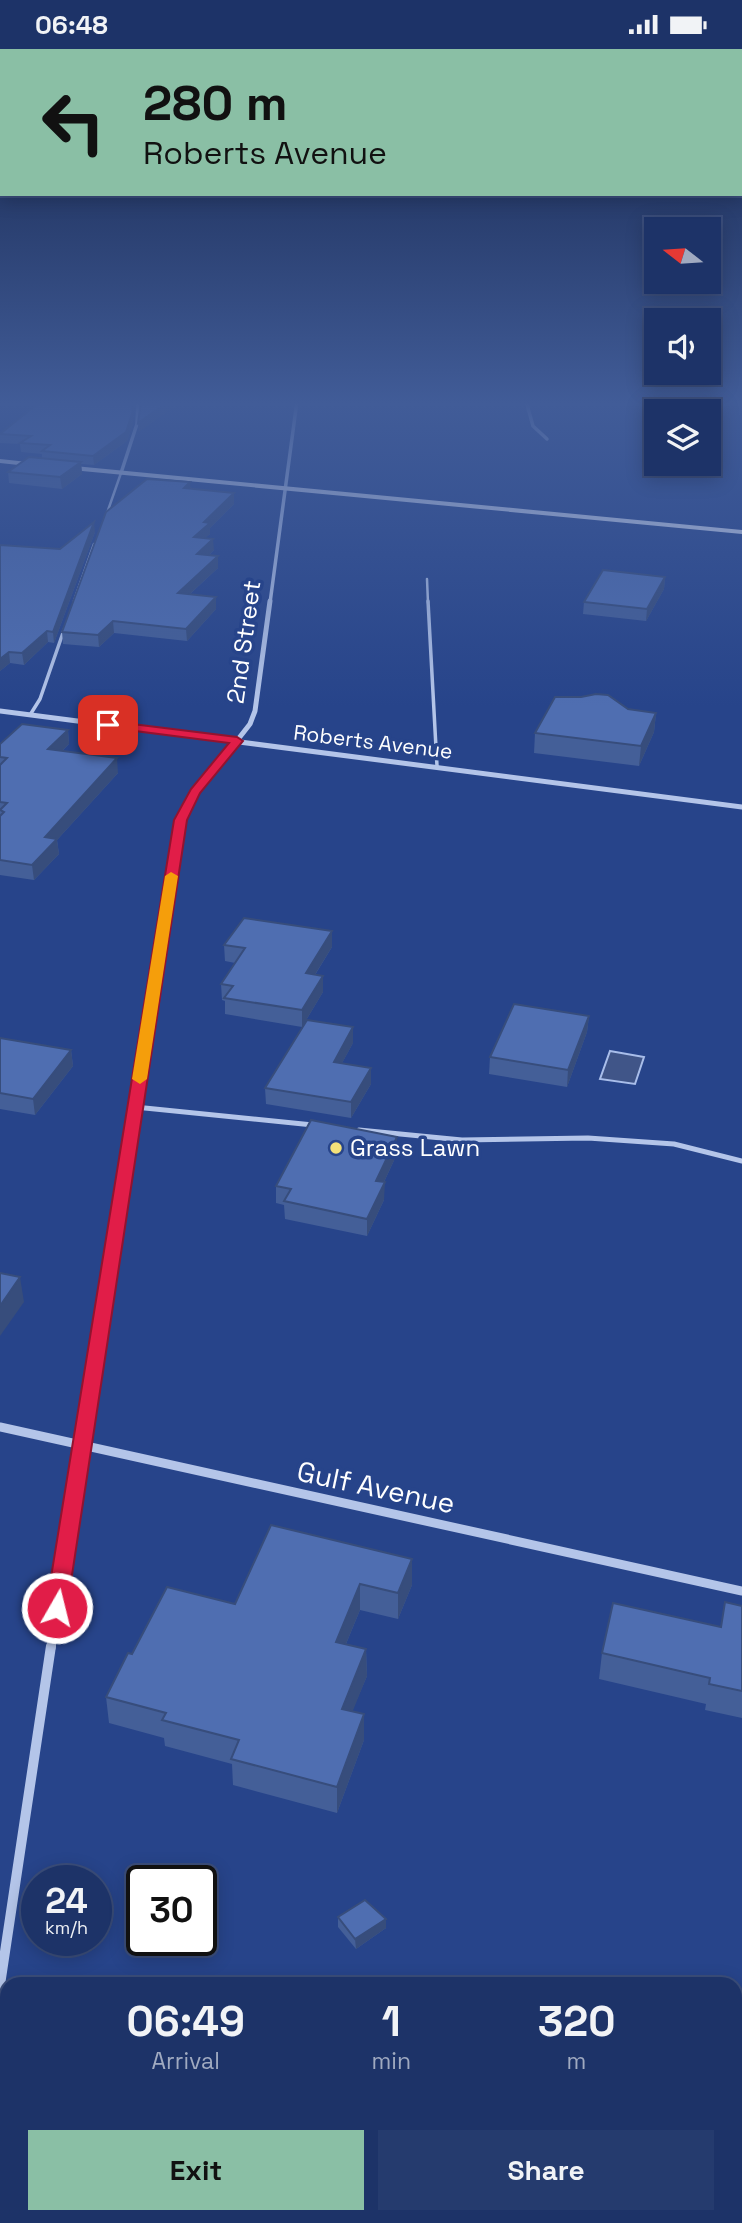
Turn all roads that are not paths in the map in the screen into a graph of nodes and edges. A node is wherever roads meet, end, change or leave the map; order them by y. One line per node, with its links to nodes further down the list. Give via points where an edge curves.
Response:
1 (111, 502): 4 (lane)
2 (283, 502): 12 (street, 2nd Street, via 258,699 250,724)
3 (435, 502): 5 (main road)
4 (102, 527)
5 (742, 532)
6 (99, 538): 8 (lane)
7 (427, 579): 13 (lane)
8 (71, 609)
9 (66, 622): 11 (lane, via 40,699)
10 (0, 711): 11 (street, Roberts Avenue)
11 (30, 715): 12 (street, Roberts Avenue)
12 (237, 741): 13 (street, Roberts Avenue); 15 (street, 2nd Street, via 195,792 181,820)
13 (437, 767): 14 (street, Roberts Avenue)
14 (742, 807)
15 (135, 1107): 16 (lane); 20 (street, 2nd Street)
16 (317, 1126)
17 (345, 1129): 18 (lane, via 462,1140 588,1137 662,1143)
18 (742, 1161)
19 (0, 1427): 20 (street, Gulf Avenue)
20 (83, 1447): 21 (street, Gulf Avenue); 22 (street, 2nd Street)
21 (742, 1591)
22 (1, 1977)

